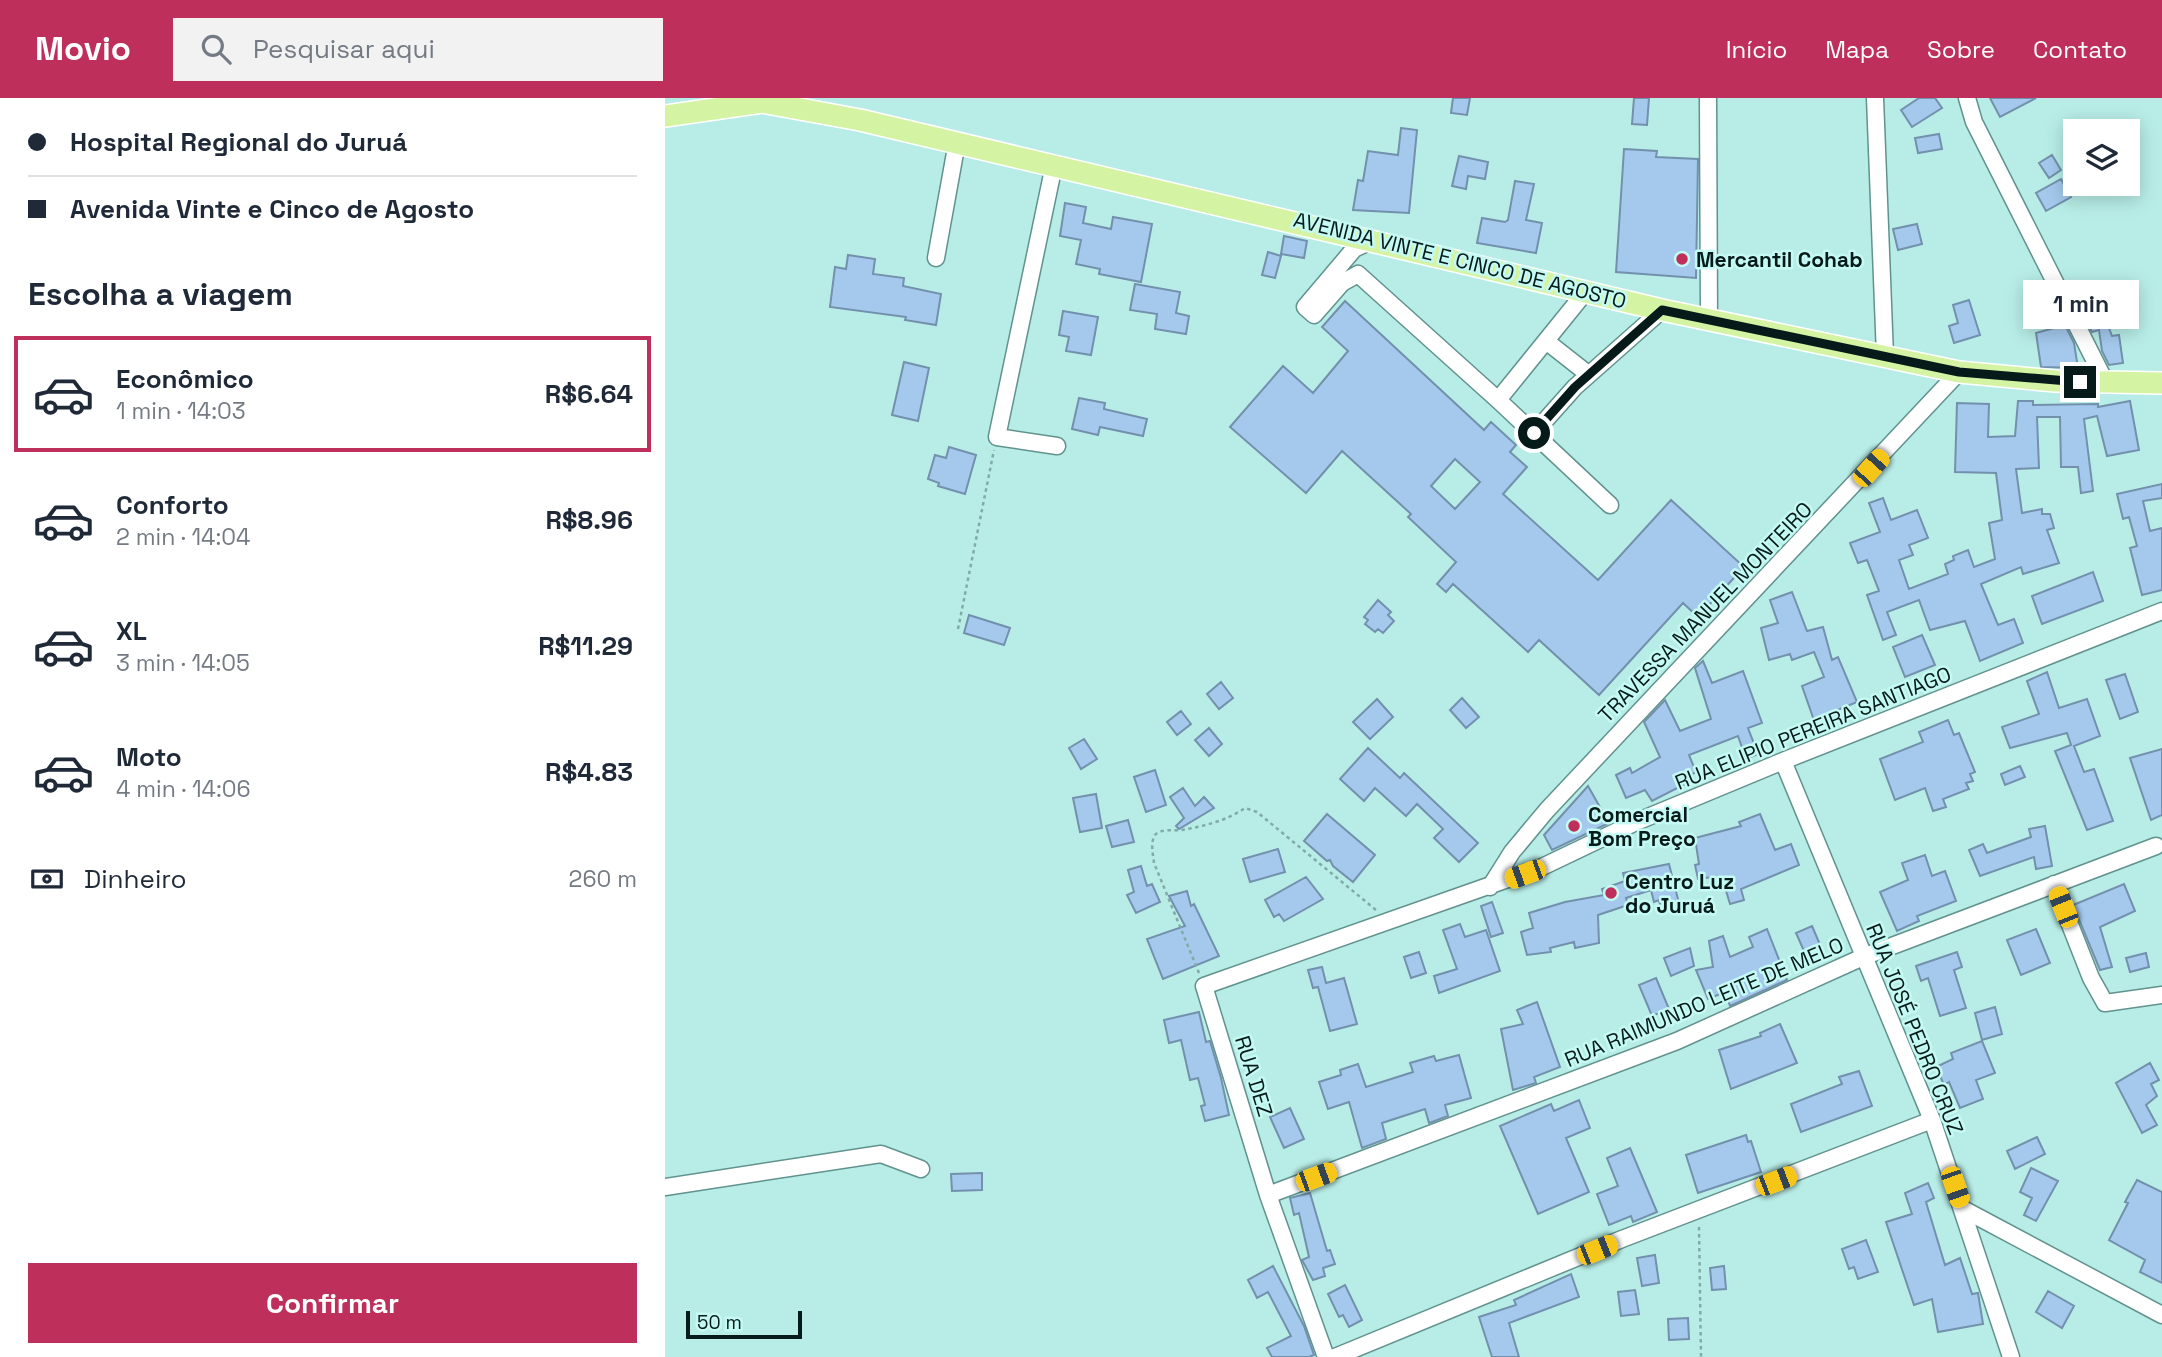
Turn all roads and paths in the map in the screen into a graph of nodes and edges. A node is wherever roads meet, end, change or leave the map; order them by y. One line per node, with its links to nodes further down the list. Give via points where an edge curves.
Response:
1 (1708, 98): 12 (street)
2 (1875, 98): 14 (street)
3 (1967, 98): 17 (street, via 1974,122)
4 (753, 100): 5 (main road, AVENIDA VINTE E CINCO DE AGOSTO); 6 (main road, AVENIDA VINTE E CINCO DE AGOSTO)
5 (665, 116)
6 (957, 142): 7 (main road, AVENIDA VINTE E CINCO DE AGOSTO); 9 (street)
7 (1054, 165): 8 (main road, AVENIDA VINTE E CINCO DE AGOSTO); 21 (street)
8 (1375, 239): 10 (main road, AVENIDA VINTE E CINCO DE AGOSTO); 19 (street, via 1354,249 1305,307 1314,315 1342,283 1358,274)
9 (936, 258)
10 (1587, 290): 11 (main road, AVENIDA VINTE E CINCO DE AGOSTO); 13 (street)
11 (1662, 310): 12 (main road, AVENIDA VINTE E CINCO DE AGOSTO); 16 (street)
12 (1709, 319): 14 (main road, AVENIDA VINTE E CINCO DE AGOSTO)
13 (1546, 341): 16 (street); 19 (street)
14 (1885, 356): 15 (main road, AVENIDA VINTE E CINCO DE AGOSTO)
15 (1959, 372): 17 (main road, AVENIDA VINTE E CINCO DE AGOSTO); 29 (street, TRAVESSA MANUEL MONTEIRO, via 1547,810)
16 (1588, 374): 20 (street)
17 (2106, 383): 18 (main road, AVENIDA VINTE E CINCO DE AGOSTO)
18 (2162, 383)
19 (1499, 400): 20 (street)
20 (1534, 433): 23 (street)
21 (997, 437): 22 (street); 25 (path)
22 (1057, 446)
23 (1610, 505)
24 (2162, 611): 26 (street, RUA ELIPIO PEREIRA SANTIAGO)
25 (958, 629)
26 (1783, 761): 29 (street, RUA ELIPIO PEREIRA SANTIAGO); 31 (street, RUA JOSÉ PEDRO CRUZ)
27 (2156, 846): 28 (street, RUA RAIMUNDO LEITE DE MELO)
28 (2053, 884): 31 (street, RUA RAIMUNDO LEITE DE MELO); 33 (street, via 2105,1003)
29 (1490, 887): 30 (street, RUA ELIPIO PEREIRA SANTIAGO)
30 (1388, 920): 32 (street, RUA ELIPIO PEREIRA SANTIAGO); 32 (path, via 1257,812 1245,808 1228,819 1160,831 1154,836 1154,863)
31 (1863, 957): 34 (street, RUA JOSÉ PEDRO CRUZ); 37 (street, RUA RAIMUNDO LEITE DE MELO, via 1678,1041)
32 (1204, 986): 37 (street, RUA DEZ)
33 (2162, 995)
34 (1932, 1120): 38 (street, RUA JOSÉ PEDRO CRUZ); 39 (street)
35 (921, 1169): 36 (street, via 881,1154)
36 (665, 1187)
37 (1268, 1195): 41 (street, RUA DEZ)
38 (1963, 1209): 40 (street); 44 (street, RUA JOSÉ PEDRO CRUZ)
39 (1699, 1211): 42 (street); 43 (path)
40 (2162, 1315)
41 (1327, 1357)
42 (1335, 1357)
43 (1700, 1357)
44 (2011, 1357)

